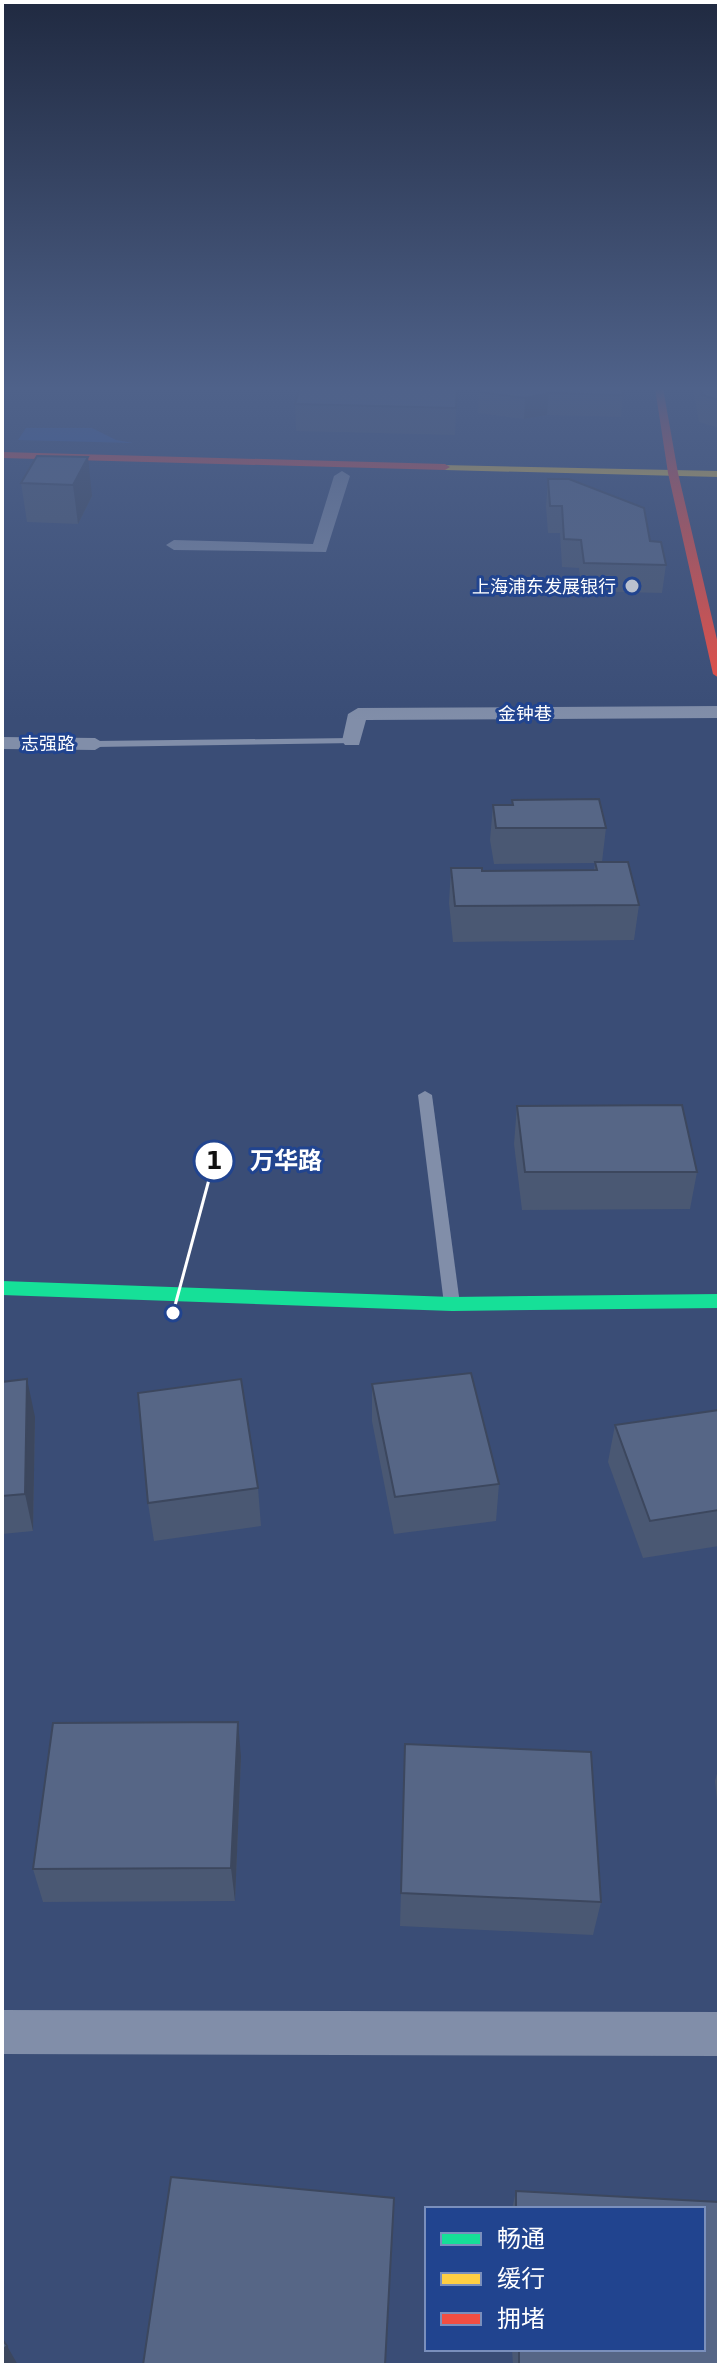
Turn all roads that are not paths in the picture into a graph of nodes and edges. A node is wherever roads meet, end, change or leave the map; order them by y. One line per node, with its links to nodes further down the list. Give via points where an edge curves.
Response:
1 (335, 498): 3 (street, via 320,549)
2 (678, 498): 4 (main road)
3 (174, 545)
4 (719, 674)
5 (719, 712): 6 (street, 金钟巷, via 358,714)
6 (352, 741): 8 (lane)
7 (2, 743): 8 (street, 志强路)
8 (95, 744)
9 (425, 1095): 12 (lane)
10 (2, 1288): 12 (main road)
11 (719, 1301): 12 (main road)
12 (452, 1304)
13 (2, 2032): 14 (street)
14 (719, 2034)

